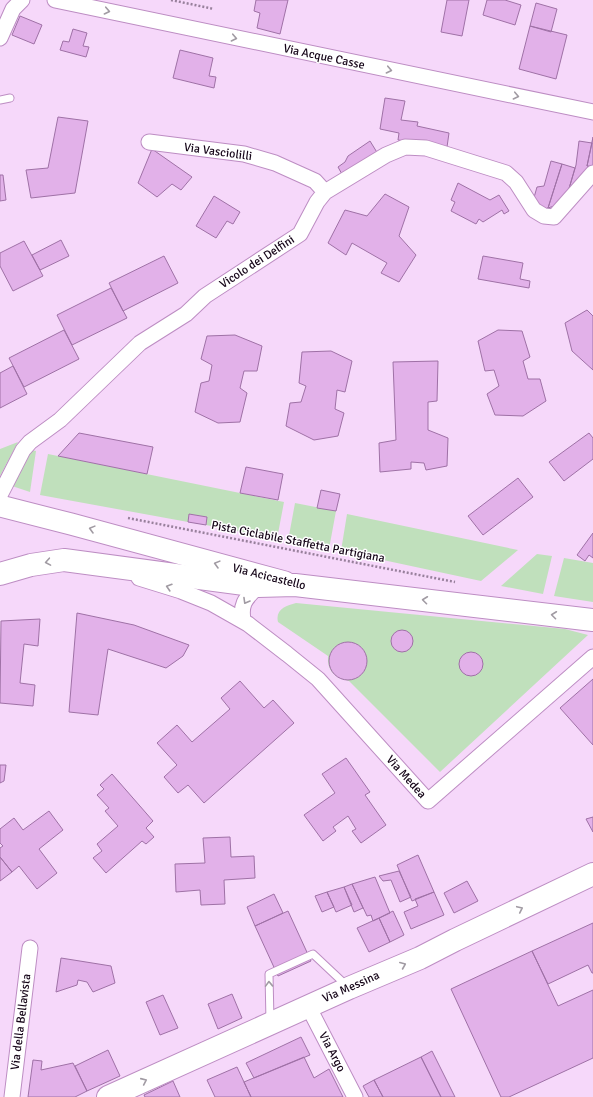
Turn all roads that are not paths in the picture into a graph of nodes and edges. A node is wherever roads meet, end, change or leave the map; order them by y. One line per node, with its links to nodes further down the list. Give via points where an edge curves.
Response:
1 (22, 0): 3 (street, via 13,9)
2 (55, 0): 6 (street, Via Acque Casse, one-way to 6)
3 (0, 38)
4 (10, 98): 5 (lane)
5 (0, 100)
6 (593, 112)
7 (149, 142): 9 (street, Via Vasciolilli, via 244,154 276,163 315,181)
8 (593, 173): 9 (street, Vicolo dei Delfini, via 554,216 544,216 534,210 516,182 506,173 426,148 405,147 386,155)
9 (325, 192): 10 (street, Vicolo dei Delfini, via 300,234 205,296 186,314 140,343 60,420 30,442 22,450)
10 (0, 495)
11 (6, 505): 14 (main road, Via Acicastello, one-way to 11)
12 (87, 562): 13 (main road, one-way to 13, via 64,560 31,565); 15 (main road); 16 (street, one-way to 12, via 181,591)
13 (0, 574)
14 (295, 585): 15 (main road); 17 (main road, Via Acicastello, one-way to 14)
15 (258, 586): 16 (street, one-way to 16, via 246,599 241,610)
16 (243, 620): 18 (street, Via Medea, via 318,679 428,801)
17 (593, 620)
18 (593, 657)
19 (593, 874): 21 (main road, Via Messina, one-way to 19, via 420,958)
20 (30, 948): 24 (street, Via della Bellavista)
21 (349, 988): 22 (main road, Via Messina); 23 (lane, one-way to 21, via 269,974 288,965 313,954)
22 (308, 1006): 23 (main road, Via Messina); 26 (street, Via Argo)
23 (270, 1023): 25 (main road, Via Messina, one-way to 23)
24 (12, 1097)
25 (108, 1097)
26 (355, 1097)

